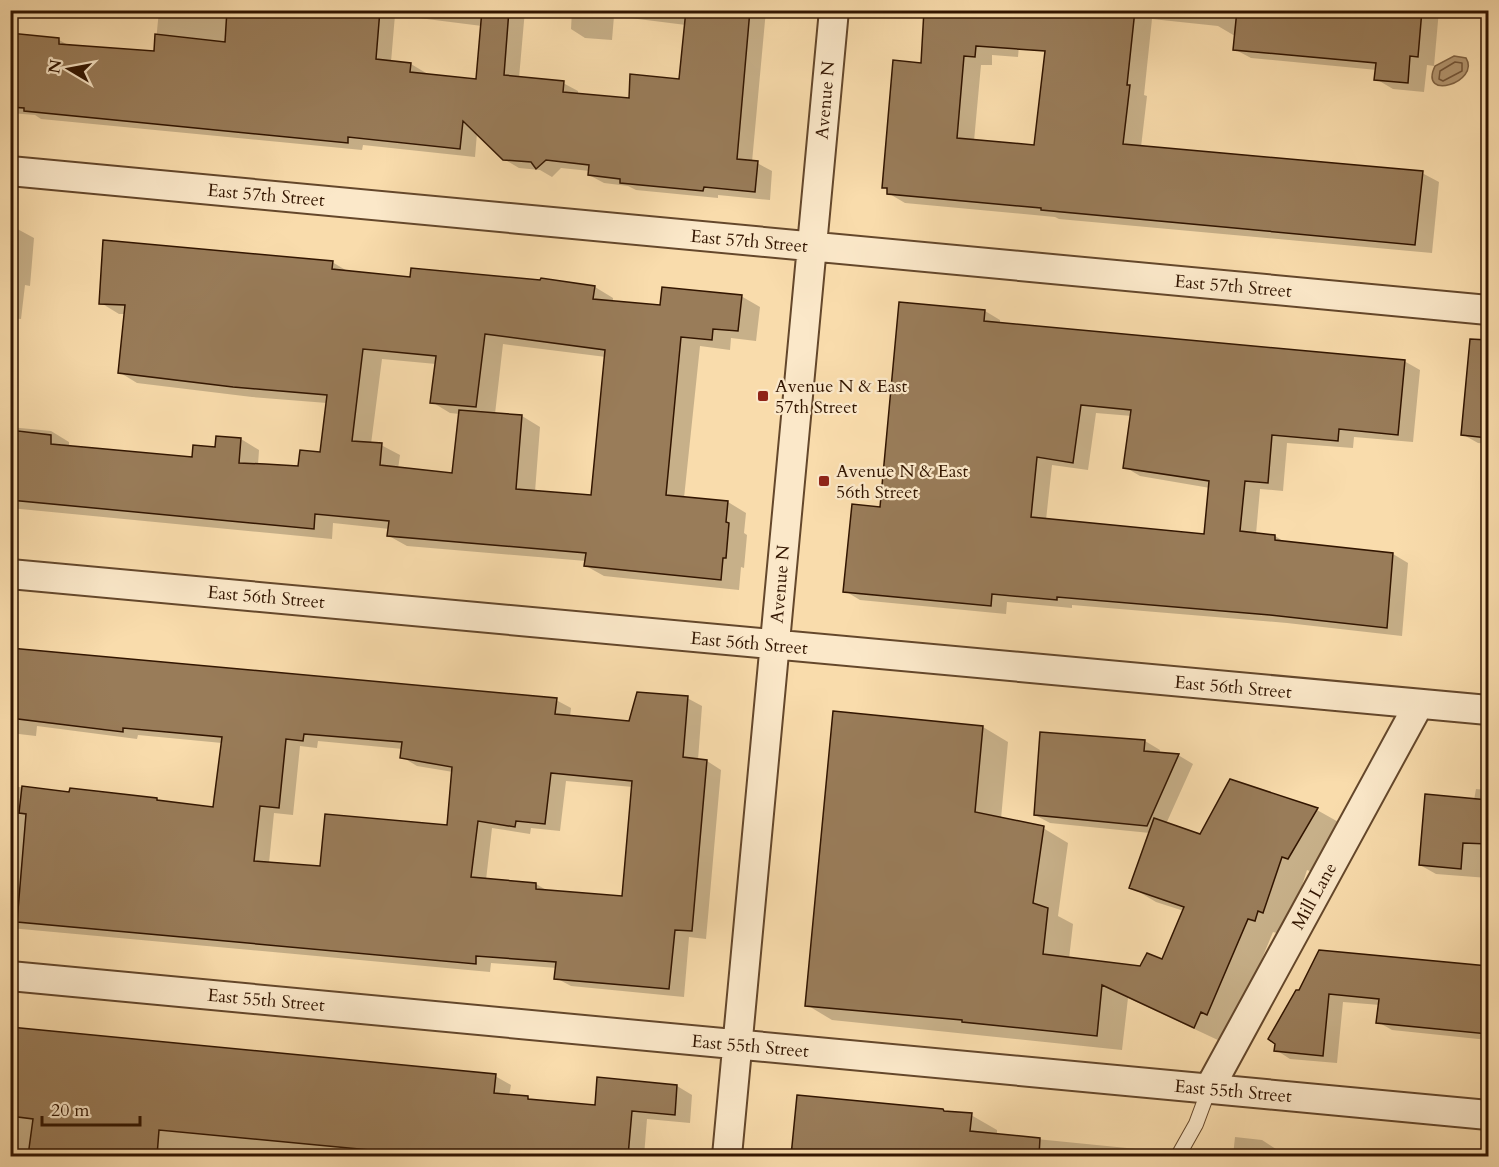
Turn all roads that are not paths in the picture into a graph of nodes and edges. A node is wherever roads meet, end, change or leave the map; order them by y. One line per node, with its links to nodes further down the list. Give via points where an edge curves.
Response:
1 (834, 10): 3 (street, Avenue N)
2 (10, 171): 3 (street, East 57th Street)
3 (811, 247): 4 (street, East 57th Street); 6 (street, Avenue N)
4 (1488, 310)
5 (10, 574): 6 (street, East 56th Street)
6 (775, 645): 7 (street, East 56th Street); 10 (street, Avenue N)
7 (1419, 704): 8 (street, East 56th Street); 11 (street, Mill Lane)
8 (1488, 710)
9 (10, 976): 10 (street, East 55th Street)
10 (737, 1044): 11 (street, East 55th Street); 13 (street, Avenue N)
11 (1209, 1089): 12 (street, East 55th Street); 14 (lane, via 1197,1124)
12 (1488, 1115)
13 (726, 1156)
14 (1178, 1156)

